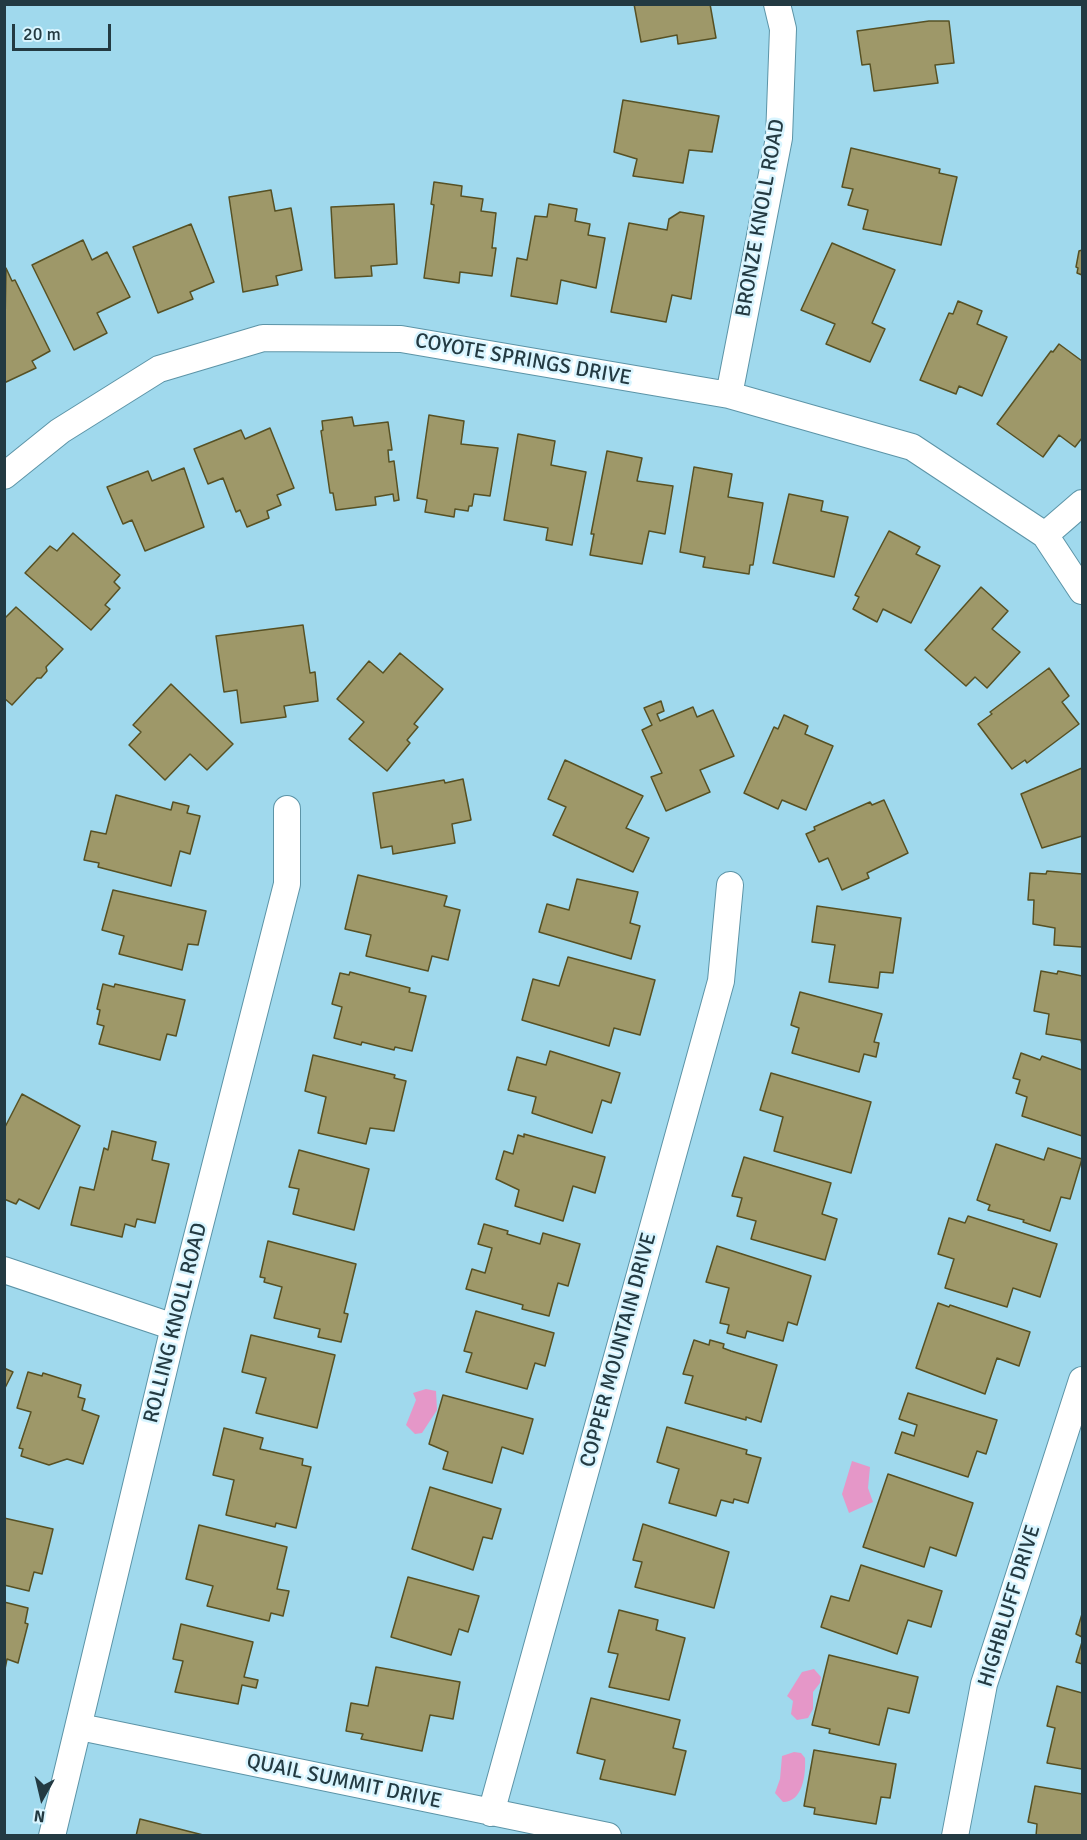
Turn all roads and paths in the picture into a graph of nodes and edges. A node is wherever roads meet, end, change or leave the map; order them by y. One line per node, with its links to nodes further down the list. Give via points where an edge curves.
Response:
1 (777, 4): 2 (street, BRONZE KNOLL ROAD, via 783,29 779,138)
2 (729, 395): 3 (street, COYOTE SPRINGS DRIVE, via 401,339 263,338 159,369 60,430); 5 (street, COYOTE SPRINGS DRIVE, via 912,447)
3 (4, 476)
4 (1083, 503): 5 (street)
5 (1045, 535): 6 (street)
6 (1083, 591)
7 (287, 809): 10 (street, ROLLING KNOLL ROAD, via 287,884)
8 (730, 885): 13 (street, COPPER MOUNTAIN DRIVE, via 721,981)
9 (4, 1270): 10 (street)
10 (174, 1328): 12 (street, ROLLING KNOLL ROAD)
11 (1083, 1380): 16 (street, HIGHBLUFF DRIVE, via 984,1684)
12 (80, 1727): 13 (street, QUAIL SUMMIT DRIVE); 14 (street, ROLLING KNOLL ROAD)
13 (491, 1813): 15 (street, QUAIL SUMMIT DRIVE)
14 (52, 1836)
15 (608, 1836)
16 (955, 1836)

